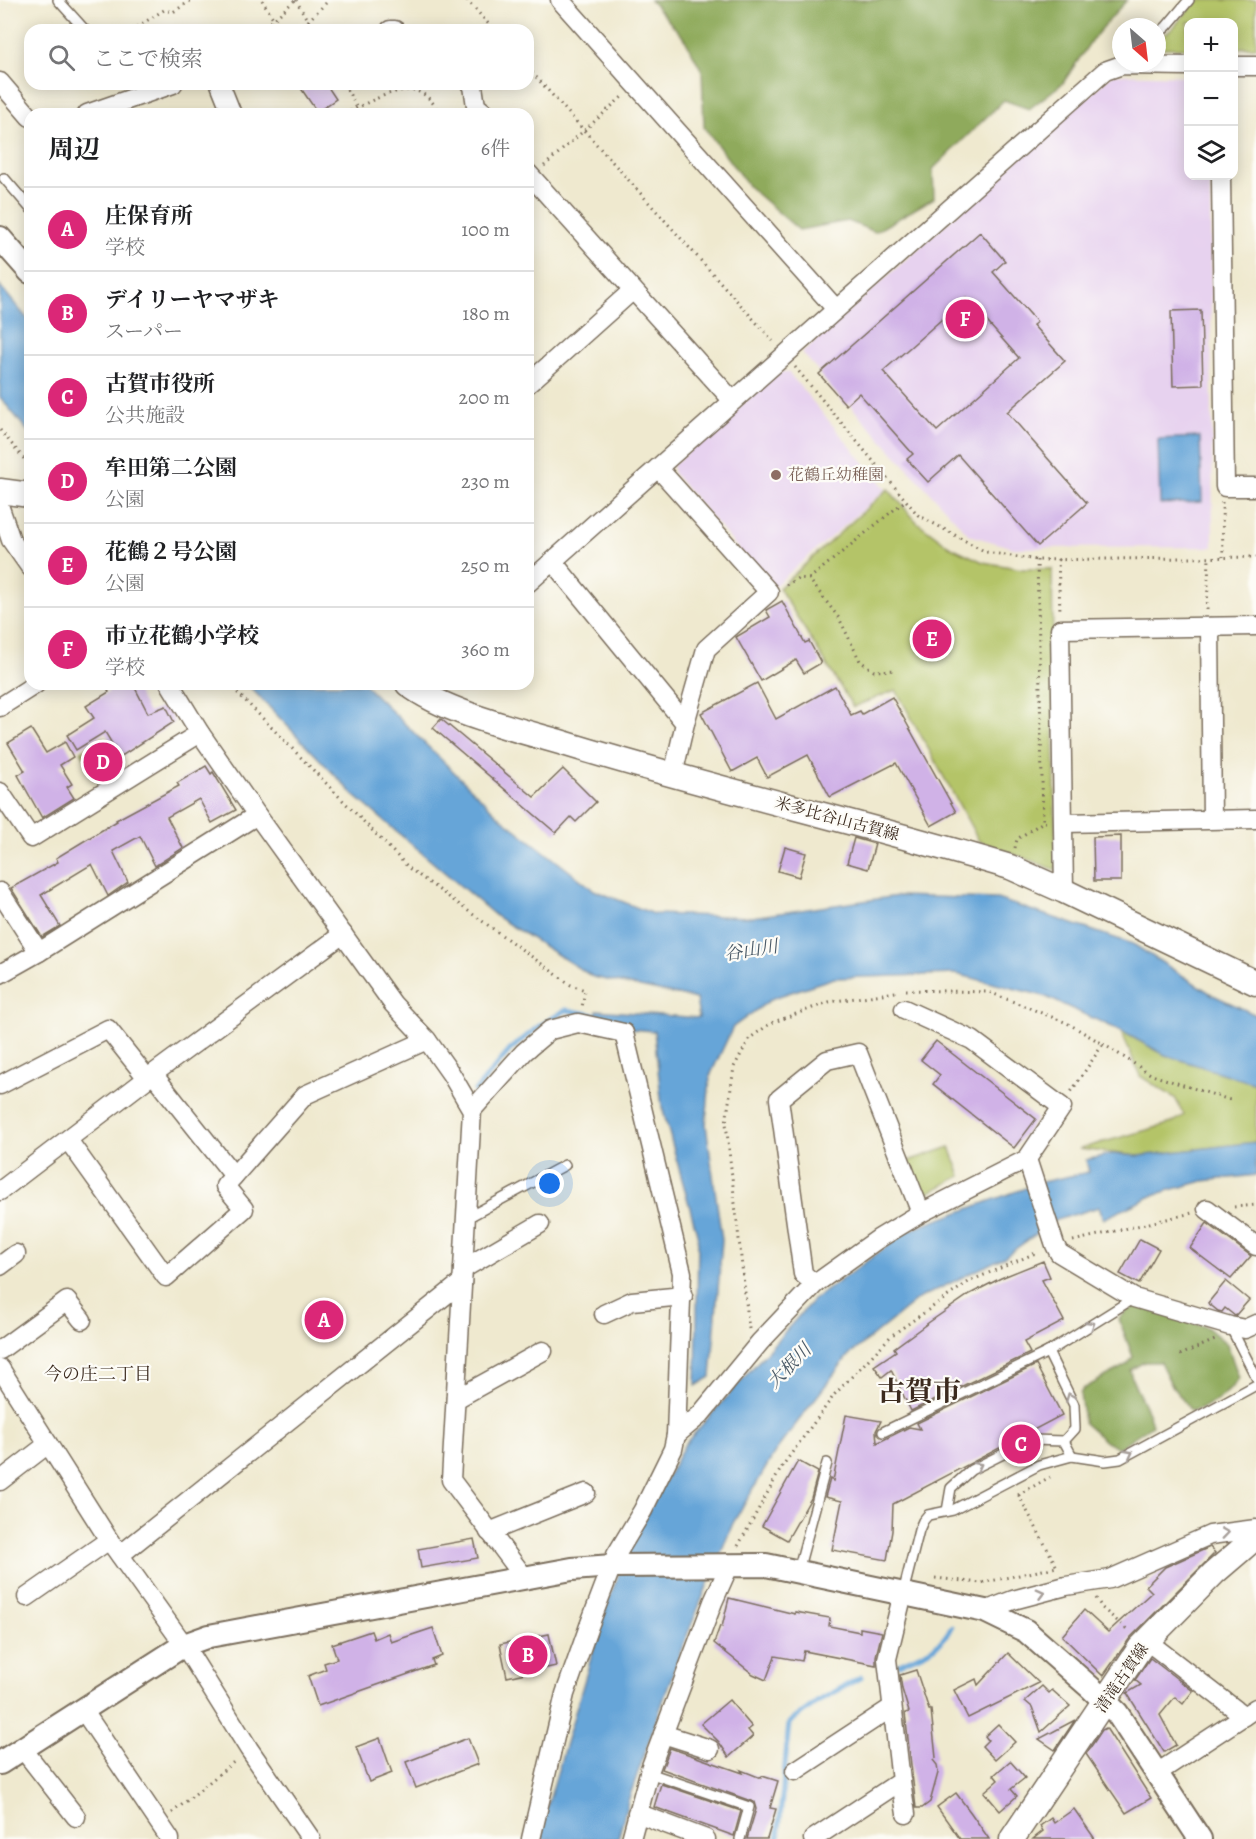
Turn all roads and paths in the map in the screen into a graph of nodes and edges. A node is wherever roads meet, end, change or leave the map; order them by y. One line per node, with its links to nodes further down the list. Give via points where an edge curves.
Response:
1 (58, 0): 11 (lane)
2 (192, 0): 12 (path, via 173,12 164,10)
3 (262, 0): 9 (path)
4 (296, 0): 9 (path); 10 (path)
5 (329, 0): 10 (path)
6 (467, 0): 15 (path)
7 (560, 0): 24 (street)
8 (1189, 0): 16 (lane)
9 (273, 18): 13 (path)
10 (309, 21): 14 (path)
11 (80, 24)
12 (142, 24)
13 (268, 24)
14 (310, 24)
15 (489, 24)
16 (1166, 25)
17 (1166, 65): 18 (street)
18 (1184, 66)
19 (1238, 66): 20 (street)
20 (1256, 66)
21 (1112, 68): 46 (street, via 1104,71)
22 (534, 75): 37 (path)
23 (0, 82): 36 (street)
24 (635, 85): 37 (path); 46 (street)
25 (156, 90): 31 (street)
26 (222, 90): 32 (street)
27 (347, 90): 33 (path)
28 (404, 90): 34 (path, via 420,92)
29 (404, 90): 33 (path)
30 (474, 90): 35 (street)
31 (104, 108)
32 (230, 108)
33 (357, 108)
34 (437, 108)
35 (478, 108)
36 (24, 110)
37 (584, 130): 38 (path); 47 (path)
38 (534, 173)
39 (4, 178): 42 (lane)
40 (1221, 180): 53 (street)
41 (534, 182): 45 (street)
42 (24, 201)
43 (0, 238): 44 (street)
44 (24, 265)
45 (633, 290): 48 (street); 49 (street)
46 (836, 309): 47 (street)
47 (785, 354): 49 (street); 57 (path)
48 (534, 379)
49 (733, 401): 52 (street)
50 (0, 430): 51 (path)
51 (24, 458)
52 (658, 468): 65 (street); 68 (street)
53 (1225, 487): 54 (street); 59 (path)
54 (1256, 487)
55 (0, 491): 56 (main road)
56 (24, 494)
57 (906, 500): 64 (path, via 918,515 986,552); 67 (path)
58 (0, 508): 61 (street, via 11,540)
59 (1223, 557): 60 (path); 62 (path)
60 (1256, 557)
61 (24, 558)
62 (1209, 558): 63 (path); 70 (path)
63 (1058, 559): 64 (path); 71 (path)
64 (1037, 560): 85 (path)
65 (553, 562): 66 (street); 78 (street)
66 (534, 579)
67 (808, 579): 68 (path, via 798,578 775,593); 72 (path, via 839,618 860,661 874,671)
68 (768, 592): 78 (street, via 706,649)
69 (1256, 626): 70 (street)
70 (1210, 627): 71 (street); 83 (street)
71 (1060, 628): 86 (street)
72 (896, 670)
73 (27, 690): 77 (street)
74 (174, 690): 79 (street)
75 (235, 690): 94 (path, via 410,869 571,985)
76 (418, 690): 80 (main road, 米多比谷山古賀線, via 433,700 501,724)
77 (0, 707)
78 (685, 723): 80 (street)
79 (201, 734): 81 (street, via 30,838); 82 (street)
80 (673, 775): 87 (main road, 米多比谷山古賀線)
81 (0, 792)
82 (257, 815): 90 (street); 91 (street)
83 (1212, 819): 84 (street); 86 (street)
84 (1256, 819)
85 (1042, 822): 86 (path); 87 (path, via 1017,839)
86 (1064, 823): 88 (street)
87 (1010, 867): 88 (main road, 米多比谷山古賀線)
88 (1064, 891): 93 (main road, 米多比谷山古賀線)
89 (0, 892): 91 (street)
90 (343, 934): 96 (street, via 393,1004); 98 (street)
91 (39, 952): 92 (street)
92 (0, 974)
93 (1256, 983)
94 (585, 990)
95 (904, 1009): 103 (street, via 972,1040 1062,1107)
96 (427, 1040): 101 (street); 105 (street, via 305,1095)
97 (1103, 1044): 100 (path, via 1152,1074)
98 (150, 1076): 99 (street, via 108,1029); 102 (street); 105 (street)
99 (0, 1085)
100 (1230, 1100)
101 (472, 1110): 110 (street); 118 (street, via 524,1052 550,1030 578,1023 624,1033 682,1273)
102 (68, 1140): 105 (street, via 166,1277 244,1209 225,1186); 106 (street)
103 (1027, 1159): 109 (street); 112 (street)
104 (565, 1165): 110 (lane)
105 (234, 1176)
106 (0, 1191)
107 (1256, 1205): 108 (path)
108 (1207, 1209): 112 (path); 113 (street)
109 (921, 1213): 117 (street); 117 (street, via 858,1053 827,1060 779,1099 803,1274)
110 (465, 1218): 116 (street)
111 (540, 1224): 116 (street)
112 (1055, 1245): 119 (street, via 1059,1253); 146 (path, via 970,1281 892,1335 828,1403 783,1465)
113 (1256, 1246)
114 (16, 1254): 115 (street)
115 (0, 1266)
116 (462, 1275): 131 (street); 145 (street)
117 (814, 1284): 133 (street, via 700,1415)
118 (683, 1296): 120 (street, via 632,1301); 133 (street)
119 (1134, 1298): 123 (street); 126 (lane, one-way to 119)
120 (604, 1314)
121 (82, 1320): 124 (street, via 68,1301)
122 (1256, 1324): 123 (street)
123 (1232, 1329): 127 (path); 129 (lane)
124 (0, 1350)
125 (543, 1352): 131 (street)
126 (1048, 1352): 132 (lane); 134 (lane, one-way to 126, via 1075,1429 1074,1405)
127 (1180, 1355)
128 (0, 1368): 135 (street)
129 (1256, 1377)
130 (1256, 1385): 136 (lane, one-way to 130, via 1120,1459)
131 (456, 1400): 143 (street, via 451,1480)
132 (883, 1432)
133 (676, 1435): 147 (street, via 644,1510 616,1555)
134 (1064, 1441): 136 (lane); 141 (lane, one-way to 134, via 951,1488 971,1470 1031,1440)
135 (48, 1444): 139 (street); 145 (street)
136 (1072, 1456): 138 (lane, via 1039,1465)
137 (827, 1463): 149 (lane)
138 (1010, 1480): 141 (lane); 148 (path)
139 (0, 1481)
140 (586, 1493): 143 (street)
141 (947, 1511): 152 (lane, via 928,1515 922,1521)
142 (1256, 1529): 151 (street, one-way to 142, via 1110,1580 1210,1535)
143 (489, 1532): 150 (street)
144 (1256, 1537): 155 (main road, 清滝古賀線)
145 (114, 1548): 153 (street); 156 (street)
146 (734, 1556): 147 (street); 149 (street); 161 (street)
147 (615, 1566): 150 (street); 176 (street, via 565,1694)
148 (1057, 1567)
149 (798, 1571): 152 (street)
150 (524, 1578): 156 (street, via 231,1630)
151 (1089, 1581): 154 (street, one-way to 151, via 1012,1600); 155 (path, via 1101,1608)
152 (903, 1593): 154 (street); 158 (street, via 887,1659)
153 (27, 1597)
154 (985, 1611): 157 (street, via 1026,1631)
155 (1145, 1642): 157 (main road, 清滝古賀線); 160 (street)
156 (184, 1645): 159 (street); 163 (street)
157 (1105, 1701): 168 (street); 181 (main road, 清滝古賀線)
158 (891, 1708): 166 (street); 169 (street)
159 (83, 1710): 162 (street); 173 (street)
160 (1250, 1712): 168 (street)
161 (663, 1734): 164 (street); 167 (street)
162 (22, 1748): 165 (street); 172 (street)
163 (249, 1749): 173 (path); 175 (street)
164 (710, 1749)
165 (0, 1763)
166 (795, 1771)
167 (649, 1773): 170 (street); 179 (lane, via 749,1807)
168 (1157, 1773): 182 (street)
169 (901, 1781): 171 (street); 180 (street)
170 (637, 1813): 177 (street); 178 (street)
171 (906, 1814)
172 (76, 1817)
173 (159, 1823): 174 (street)
174 (171, 1839)
175 (311, 1839)
176 (531, 1839)
177 (631, 1839)
178 (706, 1839)
179 (740, 1839)
180 (813, 1839)
181 (1012, 1839)
182 (1200, 1839)

